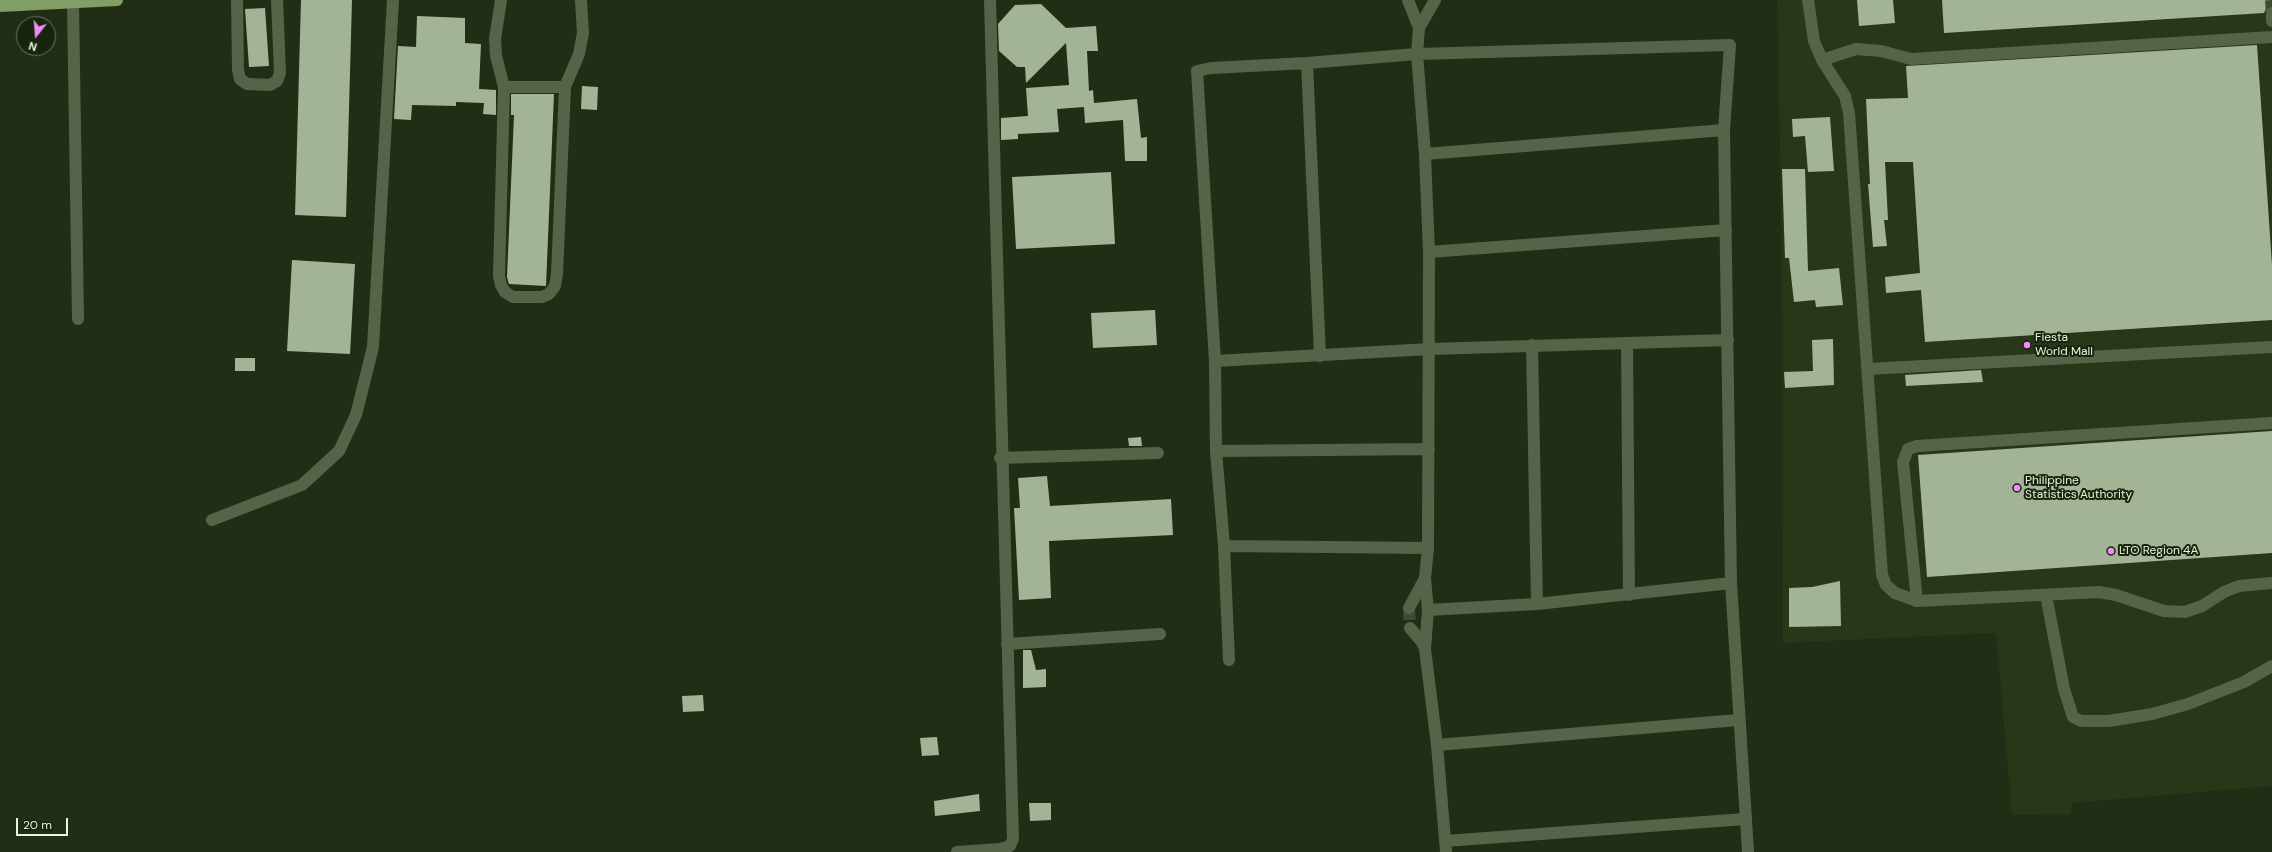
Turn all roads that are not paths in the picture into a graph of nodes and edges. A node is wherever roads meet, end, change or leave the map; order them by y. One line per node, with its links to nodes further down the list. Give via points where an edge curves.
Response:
1 (117, 0): 11 (main road)
2 (237, 0): 3 (street, via 240,79 247,84 270,85 277,81 280,73)
3 (277, 0)
4 (394, 0): 40 (street, via 372,347 356,416 338,451 302,486)
5 (501, 0): 20 (street, via 495,39 496,56)
6 (581, 0): 21 (street, via 583,33 579,54)
7 (990, 0): 39 (street)
8 (1408, 0): 15 (street)
9 (1435, 0): 15 (street)
10 (1808, 0): 18 (street, via 1814,41)
11 (73, 3): 12 (main road); 26 (street)
12 (0, 6)
13 (2272, 13): 14 (street)
14 (2272, 21)
15 (1419, 28): 17 (street)
16 (2272, 37): 18 (street, via 1911,59 1881,51 1856,49)
17 (1417, 54): 19 (street); 22 (street, via 1730,46); 23 (street)
18 (1822, 60): 34 (street, via 1845,96 1849,114)
19 (1307, 63): 32 (street); 33 (street, via 1211,68 1198,71)
20 (504, 87): 21 (street); 21 (street, via 501,285 505,292 513,296 542,297 549,294 555,286 557,274)
21 (565, 88)
22 (1724, 130): 23 (street); 24 (street)
23 (1425, 154): 25 (street)
24 (1726, 230): 25 (street); 27 (street)
25 (1429, 252): 31 (street)
26 (78, 319)
27 (1728, 340): 28 (street); 44 (street)
28 (1627, 343): 29 (street); 46 (street)
29 (1532, 345): 31 (street); 49 (street)
30 (2272, 348): 34 (street)
31 (1430, 349): 32 (street); 36 (street)
32 (1320, 356): 33 (street)
33 (1215, 361): 37 (street)
34 (1868, 369): 48 (street, via 1882,575 1886,585 1896,593)
35 (2272, 423): 48 (street, via 1917,446 1908,449 1903,462)
36 (1428, 449): 37 (street); 42 (street)
37 (1216, 451): 41 (street)
38 (1158, 453): 39 (street)
39 (1000, 458): 54 (street)
40 (212, 520)
41 (1224, 546): 42 (street); 56 (street)
42 (1428, 548): 43 (street)
43 (1425, 578): 50 (street); 51 (street)
44 (1731, 583): 46 (street); 58 (street)
45 (2272, 583): 47 (street, via 2238,586 2186,612 2164,611 2099,592)
46 (1629, 594): 49 (street)
47 (2046, 595): 48 (street); 57 (street, via 2064,689 2073,717 2081,721 2152,714 2188,704 2244,682)
48 (1917, 601)
49 (1537, 604): 51 (street)
50 (1409, 608)
51 (1428, 610): 55 (street)
52 (1410, 628): 55 (street)
53 (1160, 634): 54 (street)
54 (1007, 644): 62 (street, via 1010,676 1012,839 1010,846 1000,849)
55 (1425, 649): 59 (street)
56 (1229, 660)
57 (2272, 666)
58 (1738, 720): 59 (street); 60 (street)
59 (1437, 745): 61 (street)
60 (1745, 818): 61 (street); 63 (street)
61 (1446, 846)
62 (957, 852)
63 (1748, 852)

